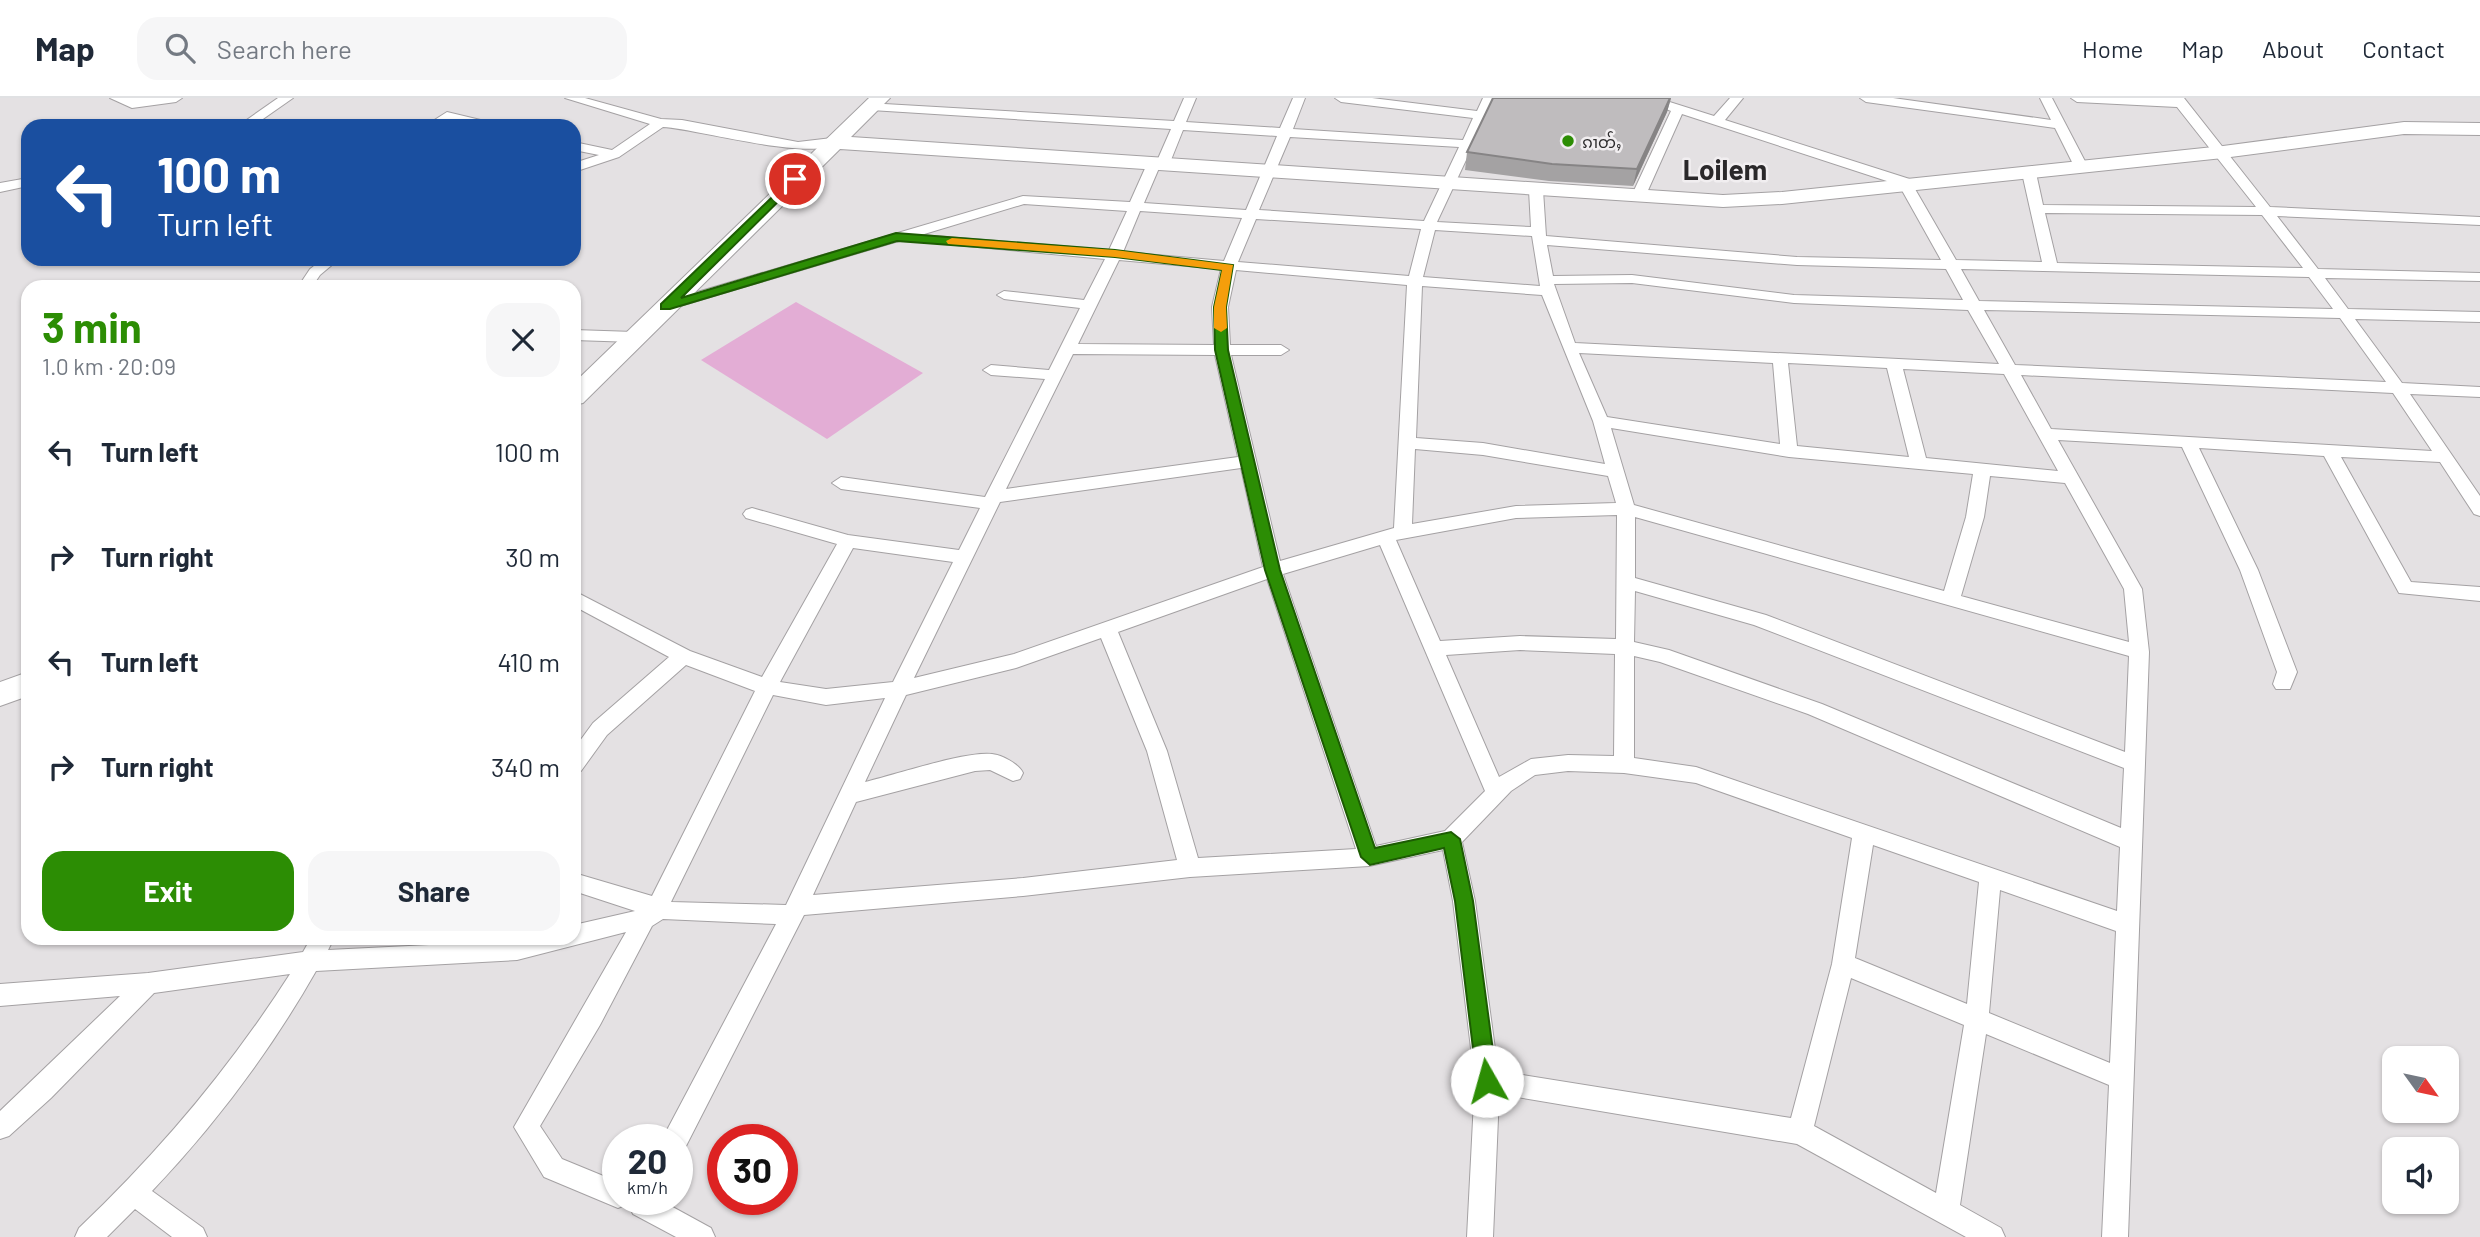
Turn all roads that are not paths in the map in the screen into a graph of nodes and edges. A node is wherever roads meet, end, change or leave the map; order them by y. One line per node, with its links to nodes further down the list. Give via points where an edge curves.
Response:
1 (116, 98): 2 (street, via 132,104)
2 (176, 98)
3 (287, 98): 18 (street)
4 (572, 98): 22 (street)
5 (1190, 98): 23 (street)
6 (1299, 98): 26 (street)
7 (1341, 98): 17 (street)
8 (1489, 98): 17 (street)
9 (1644, 98): 16 (street)
10 (1737, 98): 21 (street)
11 (1866, 98): 24 (street)
12 (2046, 98): 24 (street)
13 (2077, 98): 14 (street)
14 (2179, 100): 30 (street)
15 (876, 102): 23 (street); 27 (highway)
16 (1678, 108): 21 (street); 42 (street)
17 (1481, 115): 28 (street)
18 (255, 119)
19 (442, 119): 20 (street)
20 (459, 119)
21 (1717, 121): 39 (street)
22 (660, 123): 27 (street, via 798,146); 31 (street)
23 (1178, 124): 26 (street); 32 (street)
24 (2058, 125): 34 (street)
25 (2480, 129): 30 (highway, via 2404,128)
26 (1284, 133): 28 (street); 35 (street)
27 (832, 142): 32 (highway); 64 (highway)
28 (1467, 144): 38 (street)
29 (581, 147): 31 (street)
30 (2223, 152): 34 (highway); 45 (street)
31 (614, 154): 33 (street)
32 (1158, 164): 35 (highway); 43 (street)
33 (581, 166)
34 (2081, 167): 36 (highway)
35 (1271, 172): 38 (highway); 46 (street)
36 (2029, 173): 39 (highway); 44 (street)
37 (21, 182): 40 (street)
38 (1448, 184): 41 (highway); 48 (street)
39 (1910, 185): 42 (highway, via 1723,201); 52 (street)
40 (0, 188)
41 (1536, 190): 42 (highway); 49 (street)
42 (1638, 197)
43 (1137, 206): 46 (street); 50 (street, via 1023,200); 51 (street)
44 (2038, 209): 45 (street); 54 (street)
45 (2267, 211): 47 (street); 56 (street)
46 (1252, 214): 48 (street); 55 (street)
47 (2480, 221)
48 (1429, 224): 49 (street); 59 (street)
49 (1538, 236): 52 (street, via 1797,261); 60 (street)
50 (896, 237): 51 (street); 64 (street)
51 (1115, 253): 55 (street); 63 (street)
52 (1950, 265): 54 (street); 62 (street)
53 (323, 266): 58 (street)
54 (2050, 266): 56 (street)
55 (1229, 267): 59 (street); 71 (street, via 1220,307)
56 (2315, 273): 57 (street); 65 (street)
57 (2480, 277)
58 (310, 280)
59 (1415, 282): 60 (street); 84 (street)
60 (1547, 285): 62 (street, via 1632,279 1794,299); 69 (street)
61 (1004, 295): 63 (street)
62 (1972, 303): 65 (street); 75 (street)
63 (1089, 305): 70 (street)
64 (665, 306): 68 (highway)
65 (2342, 312): 66 (street); 78 (street)
66 (2480, 317)
67 (581, 335): 68 (street)
68 (634, 337): 79 (highway)
69 (1569, 348): 73 (street); 81 (street)
70 (1067, 349): 71 (street); 77 (street)
71 (1222, 350): 72 (street); 88 (street)
72 (1281, 350)
73 (1780, 358): 74 (street); 86 (street)
74 (1894, 363): 75 (street); 89 (street)
75 (2008, 368): 78 (street); 82 (street)
76 (991, 370): 77 (street)
77 (1054, 375): 94 (street)
78 (2396, 387): 80 (street); 87 (street)
79 (581, 390)
80 (2480, 392)
81 (1601, 421): 86 (street); 91 (street)
82 (2046, 434): 83 (street); 92 (street)
83 (2188, 442): 85 (street); 111 (street, via 2249,570 2287,672)
84 (1407, 443): 91 (street, via 1483,449); 98 (street)
85 (2329, 450): 87 (street); 103 (street, via 2405,588)
86 (1789, 451): 89 (street)
87 (2445, 457): 96 (street)
88 (1247, 461): 94 (street); 101 (street)
89 (1919, 465): 90 (street)
90 (1982, 471): 92 (street); 104 (street, via 1975,517)
91 (1616, 472): 95 (street)
92 (2071, 478): 109 (street, via 2133,589)
93 (841, 483): 94 (street)
94 (993, 500): 100 (street)
95 (1626, 509): 98 (street, via 1516,512); 102 (street); 104 (street)
96 (2480, 510)
97 (752, 514): 99 (street)
98 (1395, 534): 101 (street); 107 (street)
99 (848, 541): 100 (street); 113 (street)
100 (966, 556): 114 (street)
101 (1273, 570): 106 (street); 125 (street)
102 (1627, 582): 108 (street); 117 (street, via 1759,620)
103 (2480, 594)
104 (1950, 601): 109 (street)
105 (581, 602): 110 (street)
106 (1107, 629): 114 (street, via 1016,661); 126 (street, via 1157,751)
107 (1436, 648): 108 (street, via 1520,643); 120 (street)
108 (1625, 648): 118 (street); 124 (street, via 1748,683)
109 (2139, 652): 117 (street)
110 (682, 656): 113 (street); 116 (street, via 600,729)
111 (2283, 684)
112 (21, 686): 115 (highway)
113 (767, 687): 114 (street, via 826,697); 130 (street)
114 (899, 689): 121 (street)
115 (0, 694)
116 (581, 755)
117 (2135, 764): 124 (street)
118 (1625, 765): 120 (street, via 1531,767); 122 (street, via 1696,775)
119 (1013, 773): 121 (street, via 993,761 975,763)
120 (1496, 793): 123 (street)
121 (849, 795): 129 (street)
122 (1864, 832): 127 (street); 136 (street)
123 (1451, 839): 125 (street); 141 (street, via 1464,901)
124 (2132, 842): 131 (street)
125 (1370, 857): 126 (street)
126 (1190, 868): 129 (street)
127 (1990, 877): 131 (street); 139 (street)
128 (581, 886): 130 (street)
129 (795, 911): 130 (street); 142 (street)
130 (657, 913): 132 (street); 145 (street, via 526,1127 553,1168)
131 (2128, 925): 140 (street)
132 (581, 933)
133 (319, 945): 135 (street)
134 (537, 945): 135 (street, via 517,950)
135 (310, 961): 137 (street); 146 (street, via 236,1075)
136 (1843, 964): 139 (street); 144 (street)
137 (148, 983): 138 (street); 143 (street)
138 (0, 995)
139 (1977, 1019): 140 (street); 147 (street)
140 (2122, 1079): 154 (street)
141 (1487, 1081): 144 (street); 152 (street)
142 (684, 1124)
143 (0, 1127)
144 (1800, 1132): 147 (street)
145 (602, 1188)
146 (135, 1194): 149 (street); 150 (street)
147 (1946, 1211): 153 (street)
148 (663, 1215): 151 (street)
149 (88, 1237)
150 (194, 1237)
151 (702, 1237)
152 (1480, 1237)
153 (1992, 1237)
154 (2115, 1237)

